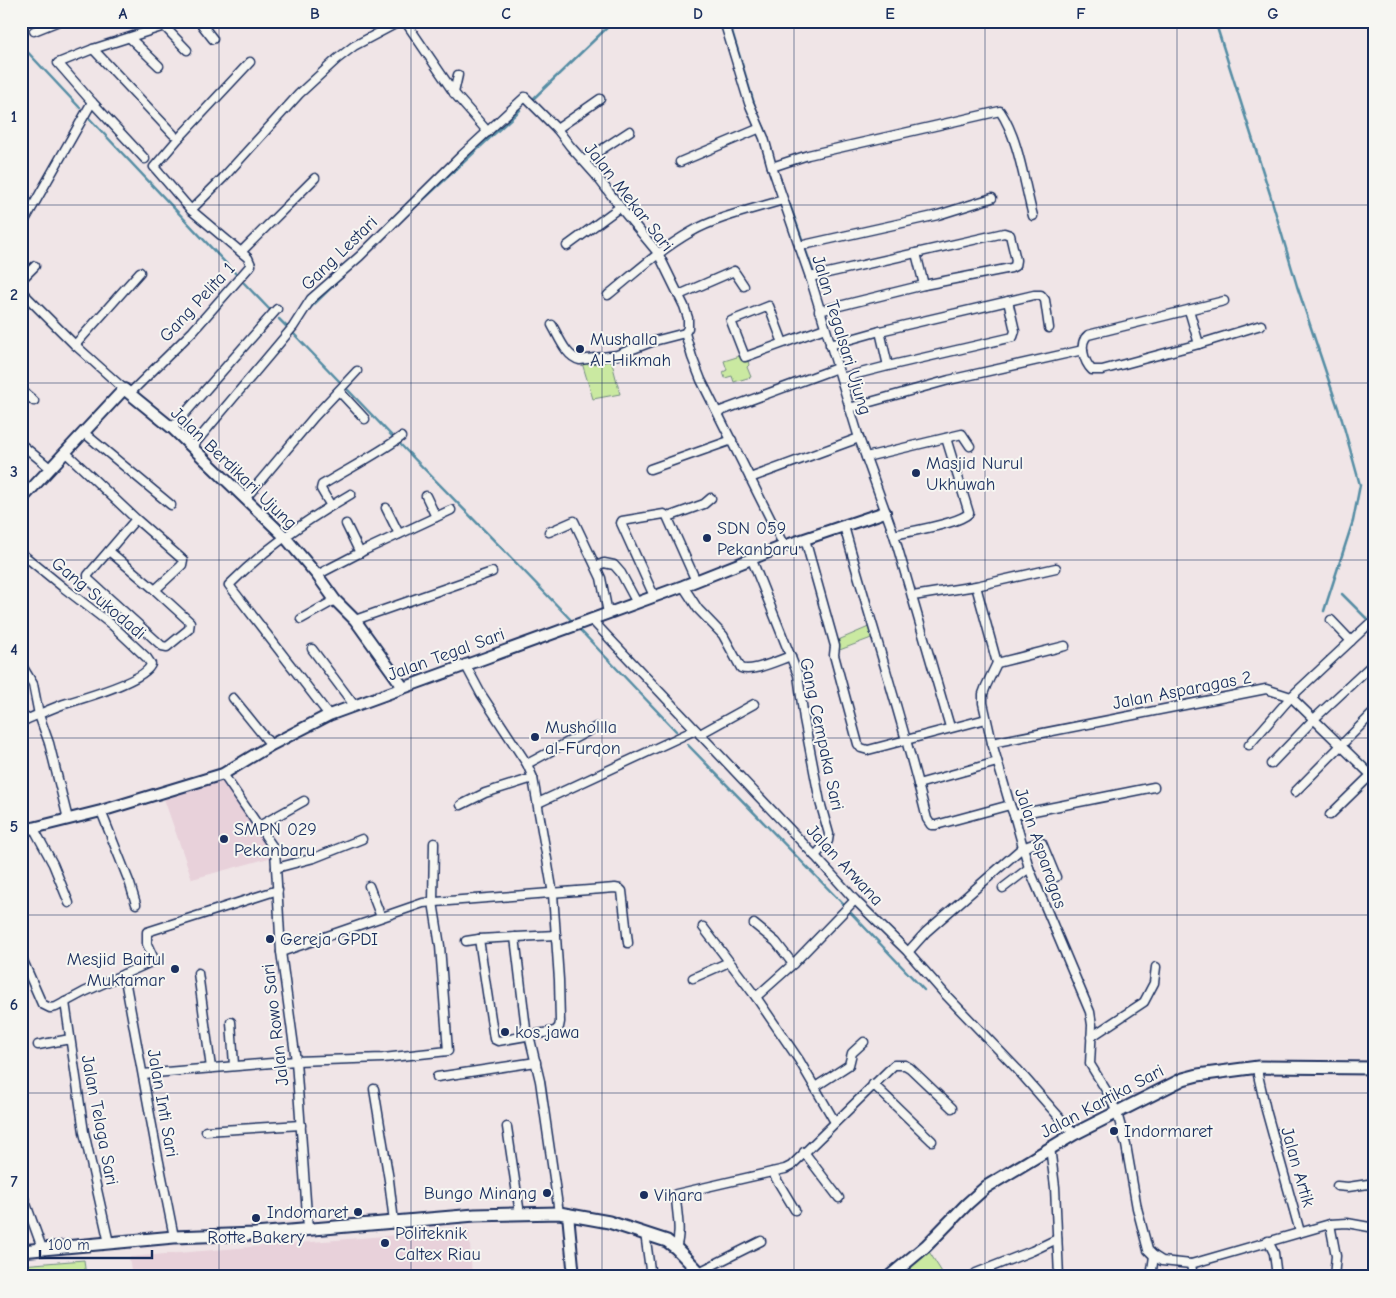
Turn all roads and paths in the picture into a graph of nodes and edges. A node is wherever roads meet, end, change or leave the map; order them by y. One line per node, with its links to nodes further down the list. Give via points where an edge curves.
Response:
1 (59, 21): 8 (street)
2 (180, 21): 7 (street)
3 (199, 21): 10 (street)
4 (401, 21): 33 (street, via 337,59 299,94)
5 (405, 21): 16 (street)
6 (724, 21): 20 (street, Jalan Tegalsari Ujung)
7 (164, 26): 9 (street); 12 (street)
8 (34, 31)
9 (130, 38): 11 (street); 14 (street)
10 (213, 39)
11 (92, 49): 19 (street, via 58,63); 24 (street)
12 (187, 50)
13 (250, 62): 33 (street, Gang Pelita 1, via 154,167)
14 (158, 66)
15 (458, 75): 16 (street)
16 (454, 93): 23 (street)
17 (525, 97): 21 (street, Jalan Mekar Sari); 23 (street, Gang Lestari)
18 (600, 99): 21 (street)
19 (92, 102): 25 (street); 35 (street)
20 (758, 128): 27 (street); 28 (street, Jalan Tegalsari Ujung)
21 (557, 129): 26 (street, Jalan Mekar Sari)
22 (630, 131): 26 (street)
23 (488, 132): 85 (street, Gang Lestari, via 311,299 293,327)
24 (172, 134)
25 (145, 159)
26 (584, 160): 32 (street, Jalan Mekar Sari)
27 (680, 162)
28 (772, 167): 31 (street, Jalan Tegalsari Ujung); 34 (street, via 808,155 1000,111 1014,142)
29 (315, 178): 38 (street)
30 (992, 198): 37 (street)
31 (783, 200): 37 (street, Jalan Tegalsari Ujung); 39 (street, via 693,231)
32 (620, 207): 36 (street); 39 (street, Jalan Mekar Sari)
33 (191, 210): 38 (street, Gang Pelita 1)
34 (1032, 216)
35 (21, 226)
36 (567, 246)
37 (799, 246): 43 (street, Jalan Tegalsari Ujung)
38 (241, 252): 71 (street, Gang Pelita 1, via 250,261 248,269 193,331)
39 (658, 253): 48 (street); 49 (street, Jalan Mekar Sari)
40 (916, 253): 43 (street); 45 (street); 45 (street, via 1010,235 1015,266)
41 (35, 266): 44 (street)
42 (140, 272): 63 (street)
43 (810, 278): 54 (street, Jalan Tegalsari Ujung)
44 (21, 280)
45 (924, 285): 54 (street)
46 (744, 286): 49 (street, via 734,271)
47 (21, 292): 63 (street, Jalan Berdikari Ujung)
48 (608, 295)
49 (679, 295): 60 (street, Jalan Mekar Sari, via 688,318)
50 (1008, 301): 58 (street, via 1041,295); 59 (street); 66 (street, via 1015,331 1013,337)
51 (1224, 301): 53 (street)
52 (277, 309): 77 (street)
53 (1189, 310): 62 (street); 65 (street, via 1088,335)
54 (819, 311): 57 (street, Jalan Tegalsari Ujung)
55 (552, 325): 60 (street, via 567,351 580,360 617,355)
56 (1261, 325): 62 (street)
57 (825, 328): 61 (street); 64 (street, Jalan Tegalsari Ujung)
58 (1050, 328)
59 (880, 331): 64 (street); 66 (street)
60 (685, 333): 75 (street, Jalan Mekar Sari, via 701,380)
61 (783, 343): 61 (street, via 745,357 731,320 769,306)
62 (1199, 344): 65 (street, via 1098,371 1088,366)
63 (75, 345): 71 (street, Jalan Berdikari Ujung)
64 (830, 345): 67 (street, Jalan Tegalsari Ujung)
65 (1083, 350): 74 (street, via 949,380)
66 (888, 366): 69 (street)
67 (837, 368): 69 (street, Jalan Tegalsari Ujung); 75 (street)
68 (357, 371): 72 (street)
69 (841, 378): 74 (street, Jalan Tegalsari Ujung)
70 (21, 390): 73 (street)
71 (127, 391): 77 (street, Jalan Berdikari Ujung); 78 (street)
72 (338, 391): 76 (street); 95 (street)
73 (34, 400)
74 (850, 408): 80 (street, Jalan Tegalsari Ujung)
75 (718, 412): 82 (street, Jalan Mekar Sari)
76 (365, 419)
77 (172, 428): 85 (street, Jalan Berdikari Ujung)
78 (83, 432): 86 (street); 96 (street)
79 (401, 437): 97 (street, via 322,485)
80 (859, 438): 87 (street, Jalan Tegalsari Ujung); 90 (street)
81 (946, 438): 84 (street, via 962,434); 87 (street); 108 (street, via 969,512 965,517 946,523)
82 (732, 440): 89 (street); 90 (street, Jalan Mekar Sari)
83 (21, 444): 88 (street)
84 (970, 446)
85 (192, 447): 95 (street, Jalan Berdikari Ujung)
86 (65, 452): 88 (street); 103 (street)
87 (866, 457): 100 (street, Jalan Tegalsari Ujung)
88 (50, 468): 94 (street)
89 (650, 469)
90 (750, 478): 111 (street, Jalan Mekar Sari)
91 (351, 494): 97 (street)
92 (426, 496): 101 (street)
93 (711, 498): 102 (street, via 704,504)
94 (21, 500)
95 (245, 500): 109 (street, Jalan Berdikari Ujung)
96 (171, 505)
97 (331, 506): 109 (street)
98 (386, 508): 107 (street)
99 (450, 510): 101 (street)
100 (885, 512): 105 (street, Jalan Tegal Sari); 108 (street, Jalan Tegalsari Ujung)
101 (436, 517): 107 (street)
102 (668, 517): 120 (street); 124 (street, via 664,514 621,523)
103 (136, 519): 112 (street); 123 (street, via 183,561)
104 (346, 524): 114 (street)
105 (844, 526): 110 (street, Jalan Tegal Sari); 156 (street, Jalan Asparagas)
106 (549, 532): 116 (street, via 574,521)
107 (399, 534): 114 (street)
108 (894, 535): 125 (street, Jalan Tegalsari Ujung)
109 (284, 536): 119 (street, Jalan Berdikari Ujung); 149 (street, via 229,584)
110 (805, 539): 111 (street, Jalan Tegal Sari); 156 (street, via 858,744 865,750)
111 (784, 546): 115 (street, Jalan Tegal Sari)
112 (109, 551): 123 (street); 123 (street, via 88,575 89,581 167,647 189,628 190,622)
113 (21, 553): 148 (street, Gang Sukodadi, via 112,625 151,664 145,672 127,682)
114 (360, 553): 119 (street)
115 (752, 560): 120 (street, Jalan Tegal Sari); 137 (street, Gang Cempaka Sari)
116 (596, 566): 127 (street, via 604,563 614,565); 128 (street)
117 (1056, 568): 122 (street)
118 (492, 572): 130 (street)
119 (317, 575): 126 (street, Jalan Berdikari Ujung)
120 (696, 581): 121 (street, Jalan Tegal Sari)
121 (682, 586): 124 (street, Jalan Tegal Sari); 137 (street, via 723,635 741,668 757,668)
122 (976, 586): 125 (street); 139 (street)
123 (155, 590)
124 (654, 596): 127 (street, Jalan Tegal Sari)
125 (913, 596): 154 (street, Jalan Tegalsari Ujung)
126 (335, 600): 129 (street); 130 (street, Jalan Berdikari Ujung)
127 (637, 603): 128 (street, Jalan Tegal Sari)
128 (608, 613): 131 (street, Jalan Tegal Sari)
129 (301, 619)
130 (355, 620): 142 (street, Jalan Berdikari Ujung)
131 (591, 620): 141 (street, Jalan Tegal Sari); 155 (street, Jalan Arwana)
132 (1331, 620): 134 (street)
133 (1368, 625): 134 (street)
134 (1351, 641): 143 (street)
135 (1065, 646): 139 (street)
136 (312, 649): 146 (street)
137 (791, 656): 184 (street, Gang Cempaka Sari, via 798,676 820,802 830,834)
138 (1375, 662): 151 (street)
139 (997, 663): 150 (street, Jalan Asparagas, via 983,694)
140 (21, 664): 148 (street, via 33,684)
141 (465, 664): 142 (street, Jalan Tegal Sari); 162 (street)
142 (404, 687): 146 (street, Jalan Tegal Sari)
143 (1291, 697): 151 (street, Jalan Asparagas 2); 157 (street, Jalan Asparagas 2, via 1266,689); 159 (street)
144 (232, 698): 158 (street)
145 (754, 704): 155 (street)
146 (354, 705): 149 (street, Jalan Tegal Sari)
147 (1375, 711): 160 (street)
148 (38, 714): 152 (street); 177 (street, via 52,751)
149 (329, 715): 158 (street, Jalan Tegal Sari)
150 (983, 719): 154 (street); 157 (street, Jalan Asparagas)
151 (1314, 720): 160 (street, Jalan Asparagas 2); 163 (street)
152 (21, 722)
153 (596, 727): 162 (street)
154 (950, 727): 156 (street)
155 (698, 732): 171 (street); 184 (street, Jalan Arwana)
156 (907, 740): 167 (street, Jalan Asparagas)
157 (992, 743): 161 (street, Jalan Asparagas)
158 (271, 745): 165 (street, Jalan Tegal Sari)
159 (1250, 745)
160 (1340, 746): 164 (street, Jalan Asparagas 2); 169 (street)
161 (994, 762): 167 (street); 173 (street, Jalan Asparagas)
162 (527, 764): 166 (street)
163 (1271, 764)
164 (1374, 772): 176 (street)
165 (224, 774): 174 (street, Jalan Tegal Sari); 178 (street, Jalan Rowo Sari)
166 (533, 778): 171 (street); 172 (street, via 485,793)
167 (918, 784): 173 (street, Jalan Asparagas, via 927,819 933,825)
168 (1154, 787): 175 (street)
169 (1296, 792)
170 (304, 801): 178 (street)
171 (538, 803): 191 (street)
172 (461, 805)
173 (1006, 806): 175 (street, Jalan Asparagas)
174 (101, 811): 177 (street, Jalan Tegal Sari); 195 (street)
175 (1014, 815): 183 (street, Jalan Asparagas)
176 (1330, 815)
177 (68, 818): 179 (street, Jalan Tegal Sari)
178 (259, 826): 185 (street, Jalan Rowo Sari, via 274,848)
179 (33, 827): 180 (street, Jalan Tegal Sari); 194 (street)
180 (21, 831)
181 (362, 839): 185 (street, via 314,858)
182 (434, 843): 193 (street)
183 (1022, 848): 186 (street, Jalan Asparagas); 187 (street, via 1042,843); 205 (street, via 926,932)
184 (815, 856): 192 (street, Jalan Arwana)
185 (276, 868): 190 (street, Jalan Rowo Sari)
186 (1029, 868): 189 (street); 217 (street, Jalan Asparagas, via 1090,1012)
187 (1056, 876)
188 (369, 886): 196 (street)
189 (1003, 888)
190 (278, 890): 204 (street, Jalan Rowo Sari); 211 (street, via 147,932 153,957 151,962)
191 (553, 894): 193 (street); 199 (street); 203 (street, via 622,890)
192 (855, 900): 205 (street, Jalan Arwana); 208 (street)
193 (433, 902): 196 (street); 221 (street, via 440,946 448,1051 383,1058)
194 (69, 903)
195 (136, 904)
196 (381, 917): 204 (street)
197 (754, 924): 208 (street, via 776,942)
198 (703, 928): 207 (street)
199 (556, 935): 200 (street); 216 (street, via 559,1028)
200 (515, 937): 201 (street); 216 (street)
201 (480, 939): 202 (street); 216 (street, via 494,1039)
202 (466, 941)
203 (628, 943)
204 (281, 952): 221 (street, Jalan Rowo Sari)
205 (908, 952): 239 (street, Jalan Arwana)
206 (22, 960): 214 (street, via 42,1004 50,1008)
207 (729, 962): 212 (street); 213 (street)
208 (793, 964): 213 (street)
209 (1156, 967): 217 (street, via 1154,983 1144,1002)
210 (198, 972): 225 (street)
211 (124, 974): 214 (street); 227 (street, Jalan Inti Sari)
212 (693, 978)
213 (756, 998): 230 (street)
214 (64, 1002): 218 (street, Jalan Telaga Sari)
215 (230, 1022): 223 (street)
216 (529, 1035): 222 (street)
217 (1091, 1036): 234 (street, Jalan Asparagas, via 1090,1064)
218 (70, 1039): 220 (street); 261 (street, Jalan Telaga Sari, via 84,1132)
219 (864, 1042): 230 (street, via 850,1057 849,1065)
220 (38, 1045)
221 (296, 1061): 223 (street); 236 (street, Jalan Rowo Sari)
222 (536, 1062): 228 (street); 249 (street)
223 (234, 1066): 225 (street)
224 (1258, 1067): 226 (main road, Jalan Kartika Sari); 234 (main road, Jalan Kartika Sari, via 1183,1079); 255 (street, Jalan Artik, via 1266,1110)
225 (211, 1068): 227 (street)
226 (1372, 1068): 232 (street)
227 (143, 1074): 257 (street, Jalan Inti Sari)
228 (438, 1077)
229 (873, 1084): 233 (street, via 894,1065 905,1065); 235 (street); 240 (street)
230 (815, 1087): 235 (street)
231 (374, 1088): 251 (street)
232 (1375, 1096)
233 (952, 1108)
234 (1117, 1113): 239 (main road, Jalan Kartika Sari); 265 (street, Jalan Asparagas, via 1139,1216 1148,1250)
235 (835, 1122): 242 (street)
236 (301, 1125): 238 (street); 254 (street, Jalan Rowo Sari)
237 (507, 1127): 250 (street)
238 (206, 1131)
239 (1074, 1134): 241 (main road, Jalan Kartika Sari)
240 (932, 1141)
241 (1050, 1147): 258 (street); 271 (main road, Jalan Kartika Sari, via 986,1187)
242 (804, 1152): 243 (street, via 790,1166); 247 (street)
243 (772, 1172): 248 (street); 263 (street, via 676,1194 680,1234)
244 (1375, 1184): 245 (street)
245 (1337, 1186)
246 (21, 1190): 262 (street)
247 (839, 1198)
248 (796, 1210)
249 (564, 1213): 250 (main road); 256 (main road); 269 (street)
250 (520, 1214): 251 (main road)
251 (394, 1222): 254 (main road)
252 (1330, 1224): 253 (street, via 1347,1223); 255 (street); 276 (street, via 1336,1256)
253 (1375, 1228)
254 (308, 1229): 257 (main road)
255 (1300, 1232): 260 (street)
256 (645, 1233): 263 (main road); 270 (street)
257 (174, 1238): 261 (main road)
258 (1057, 1239): 267 (street); 272 (street)
259 (761, 1241): 268 (street)
260 (1268, 1241): 266 (street); 275 (street, via 1274,1253)
261 (109, 1243): 262 (main road)
262 (42, 1248): 264 (main road)
263 (676, 1248): 268 (main road)
264 (21, 1250)
265 (1154, 1256): 266 (street, via 1162,1261); 273 (street)
266 (1192, 1264): 274 (street)
267 (976, 1273)
268 (702, 1274)
269 (574, 1277)
270 (651, 1277)
271 (889, 1277)
272 (1059, 1277)
273 (1151, 1277)
274 (1193, 1277)
275 (1277, 1277)
276 (1334, 1277)

